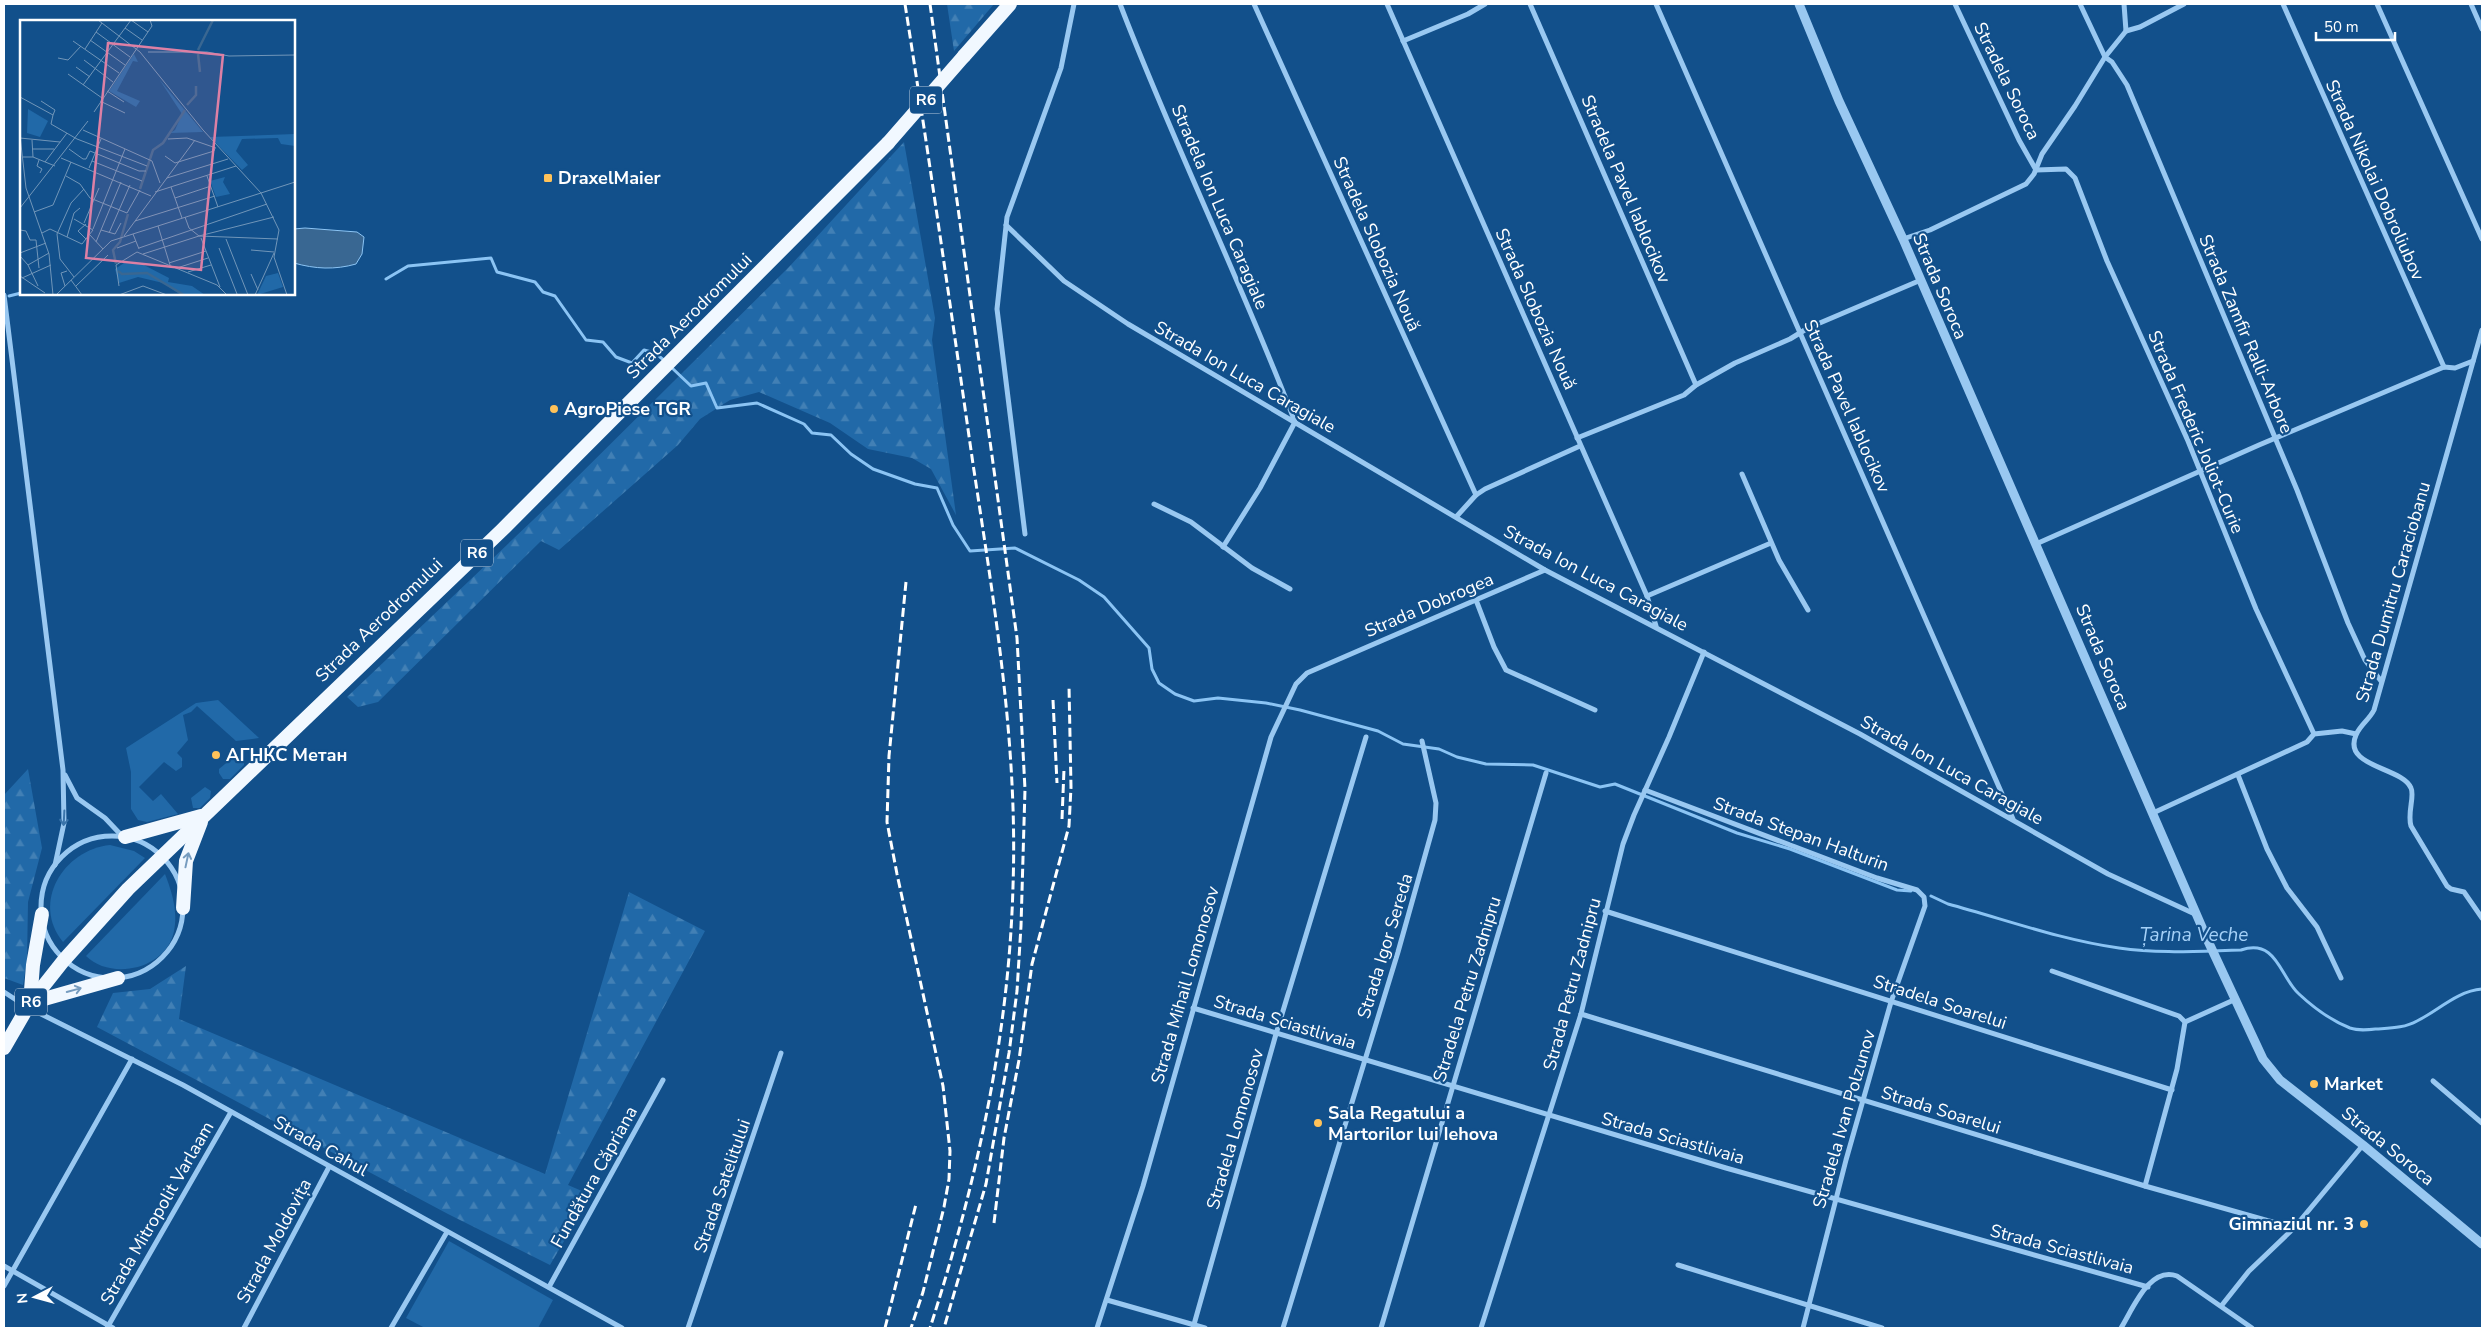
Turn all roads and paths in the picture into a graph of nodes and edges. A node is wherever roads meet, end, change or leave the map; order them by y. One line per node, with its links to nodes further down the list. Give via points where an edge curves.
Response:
1 (1010, 4): 64 (highway, Strada Aerodromului / R6, bridge, via 888,144 502,530)
2 (1074, 4): 22 (street, via 1061,68 1014,195)
3 (1120, 4): 32 (street, Stradela Ion Luca Caragiale)
4 (1254, 4): 38 (street, Stradela Slobozia Nouă)
5 (1387, 4): 19 (street, Strada Slobozia Nouă)
6 (1485, 4): 19 (street)
7 (1530, 4): 31 (street, Stradela Pavel Iablocikov)
8 (1656, 4): 28 (street, Strada Pavel Iablocikov)
9 (1799, 4): 23 (street, Strada Soroca, via 1839,101)
10 (1955, 4): 21 (street, Stradela Sorocа)
11 (2080, 4): 20 (street, Strada Zamfir Ralli-Arbore)
12 (2124, 4): 18 (street)
13 (2184, 4): 18 (street)
14 (2283, 4): 30 (street, Strada Nikolai Dobroliubov)
15 (2377, 4): 24 (street)
16 (2472, 4): 17 (street)
17 (2482, 29)
18 (2126, 31): 20 (street)
19 (1403, 41): 33 (street, Strada Slobozia Nouă)
20 (2105, 57): 21 (street, via 2042,154); 34 (street, Strada Zamfir Ralli-Arbore, via 2127,85)
21 (2036, 170): 23 (street, via 2030,181 2014,191); 36 (street, Strada Frederic Joliot-Curie, via 2066,169 2075,178 2107,261)
22 (1006, 226): 32 (street, Strada Ion Luca Caragiale, via 1064,281 1083,294); 41 (street, via 997,309)
23 (1903, 239): 25 (street, Strada Soroca)
24 (2482, 239)
25 (1921, 280): 28 (street); 43 (street, Strada Soroca)
26 (4, 295): 59 (street)
27 (2482, 330): 29 (street, Strada Dumitru Caraciobanu)
28 (1800, 333): 31 (street); 65 (street, Strada Pavel Iablocikov)
29 (2473, 360): 30 (street, via 2454,368); 53 (street, Strada Dumitru Caraciobanu)
30 (2444, 367): 34 (street)
31 (1696, 385): 33 (street, via 1680,397)
32 (1295, 422): 40 (street, Strada Ion Luca Caragiale); 44 (street, via 1260,488)
33 (1577, 438): 35 (street, Strada Slobozia Nouă)
34 (2275, 439): 36 (street); 53 (street, Strada Zamfir Ralli-Arbore, via 2355,640)
35 (1580, 446): 38 (street); 47 (street, Strada Slobozia Nouă)
36 (2200, 471): 43 (street); 55 (street, Strada Frederic Joliot-Curie, via 2256,609)
37 (1742, 474): 42 (street)
38 (1476, 495): 40 (street)
39 (1154, 504): 44 (street, via 1190,522)
40 (1457, 516): 45 (street, Strada Ion Luca Caragiale)
41 (1025, 534)
42 (1771, 543): 47 (street); 49 (street)
43 (2036, 544): 63 (street, Strada Soroca)
44 (1223, 547): 46 (street, via 1252,568)
45 (1545, 570): 48 (street, Strada Dobrogea); 50 (street, Strada Ion Luca Caragiale)
46 (1290, 588)
47 (1646, 596): 50 (street, Strada Slobozia Nouă)
48 (1476, 600): 52 (street, Strada Dobrogea); 54 (street, via 1506,670)
49 (1808, 610)
50 (1656, 626): 51 (street, Strada Ion Luca Caragiale)
51 (1704, 652): 62 (street, Strada Petru Zadnipru); 65 (street, Strada Ion Luca Caragiale)
52 (1324, 666): 83 (street, Strada Mihail Lomonosov, via 1307,673 1296,684 1272,737)
53 (2381, 681): 56 (street, Strada Dumitru Caraciobanu, via 2374,710)
54 (1595, 710)
55 (2314, 734): 56 (street, via 2342,731); 61 (street, via 2307,742)
56 (2356, 734): 73 (street, via 2354,747 2362,758 2411,786 2411,826 2447,886 2464,892)
57 (1366, 737): 86 (street, Stradela Lomonosov)
58 (1422, 741): 90 (street, Strada Igor Sereda, via 1436,803 1435,820)
59 (63, 770): 66 (street, via 77,798); 68 (street, one-way to 68, via 64,823)
60 (1546, 773): 93 (street, Stradela Petru Zadnipru)
61 (2238, 775): 63 (street); 78 (street, via 2267,849 2290,892 2314,923)
62 (1645, 790): 70 (street, Strada Petru Zadnipru, via 1623,844); 74 (street, Strada Stepan Halturin, via 1917,890 1925,900)
63 (2153, 813): 72 (street, Strada Soroca)
64 (204, 815): 66 (highway); 67 (highway, Strada Aerodromului / R6); 69 (highway, one-way to 64, via 186,861)
65 (2013, 819): 72 (street, Strada Ion Luca Caragiale, via 2108,874)
66 (124, 837): 67 (street, via 145,844); 68 (street, via 106,836 86,841)
67 (161, 856): 69 (street, via 181,889); 75 (highway, Strada Aerodromului / R6)
68 (55, 865): 71 (street, via 44,888)
69 (183, 908): 77 (street, via 180,929 161,958 138,974)
70 (1605, 911): 81 (street, Stradela Soarelui); 84 (street, Strada Petru Zadnipru)
71 (42, 914): 75 (street, via 45,931); 82 (highway)
72 (2197, 916): 80 (street, Strada Soroca)
73 (2482, 918)
74 (1920, 921): 81 (street, Stradela Ivan Polzunov)
75 (64, 960): 77 (street, via 80,971 98,977); 82 (highway, R6)
76 (2052, 971): 85 (street, via 2179,1016)
77 (118, 978): 82 (highway, one-way to 77)
78 (2341, 978)
79 (4, 992): 82 (street, Strada Cahul)
80 (2236, 999): 85 (street); 99 (street, Strada Soroca, via 2263,1059 2280,1080)
81 (1891, 1002): 94 (street, Stradela Soarelui); 95 (street, Stradela Ivan Polzunov)
82 (29, 1005): 87 (highway, R6); 89 (street, Strada Cahul)
83 (1193, 1008): 86 (street, Strada Sciastlivaia); 112 (street, Strada Mihail Lomonosov)
84 (1581, 1014): 95 (street, Strada Soarelui); 97 (street, Strada Petru Zadnipru)
85 (2185, 1022): 94 (street)
86 (1276, 1034): 90 (street, Strada Sciastlivaia); 116 (street, Stradela Lomonosov)
87 (4, 1048)
88 (781, 1053): 120 (street, Strada Satelitului)
89 (132, 1059): 96 (street, Strada Cahul); 108 (street)
90 (1365, 1060): 93 (street, Strada Sciastlivaia); 123 (street, Strada Igor Sereda)
91 (663, 1080): 110 (street, Fundătura Căpriana)
92 (2433, 1081): 98 (street)
93 (1452, 1086): 97 (street, Strada Sciastlivaia); 124 (street, Stradela Petru Zadnipru)
94 (2172, 1090): 101 (street)
95 (1863, 1100): 101 (street, Strada Soarelui); 102 (street, Stradela Ivan Polzunov)
96 (231, 1112): 100 (street, Strada Cahul); 115 (street, Strada Mitropolit Varlaam)
97 (1550, 1116): 102 (street, Strada Sciastlivaia); 125 (street, Strada Petru Zadnipru)
98 (2482, 1123)
99 (2363, 1145): 103 (street); 105 (street, Strada Soroca)
100 (329, 1166): 104 (street, Strada Cahul); 117 (street, Strada Moldovița)
101 (2145, 1186): 103 (street, Strada Soarelui)
102 (1835, 1197): 111 (street, Strada Sciastlivaia); 114 (street, Stradela Ivan Polzunov)
103 (2294, 1228): 113 (street, via 2250,1271)
104 (447, 1232): 110 (street, Strada Cahul); 118 (street)
105 (2482, 1244)
106 (1678, 1265): 114 (street)
107 (4, 1266): 108 (street)
108 (12, 1271): 109 (street); 115 (street)
109 (4, 1286)
110 (549, 1287): 119 (street, Strada Cahul)
111 (2148, 1287): 113 (street, via 2158,1276 2170,1274); 128 (street)
112 (1107, 1300): 116 (street); 121 (street, Strada Mihail Lomonosov)
113 (2222, 1306): 129 (street)
114 (1810, 1307): 126 (street, Stradela Ivan Polzunov); 127 (street)
115 (109, 1327)
116 (1194, 1327): 122 (street)
117 (244, 1328)
118 (391, 1328)
119 (622, 1328)
120 (688, 1328)
121 (1097, 1328)
122 (1205, 1328)
123 (1283, 1328)
124 (1381, 1328)
125 (1481, 1328)
126 (1803, 1328)
127 (1882, 1328)
128 (2121, 1328)
129 (2252, 1328)

